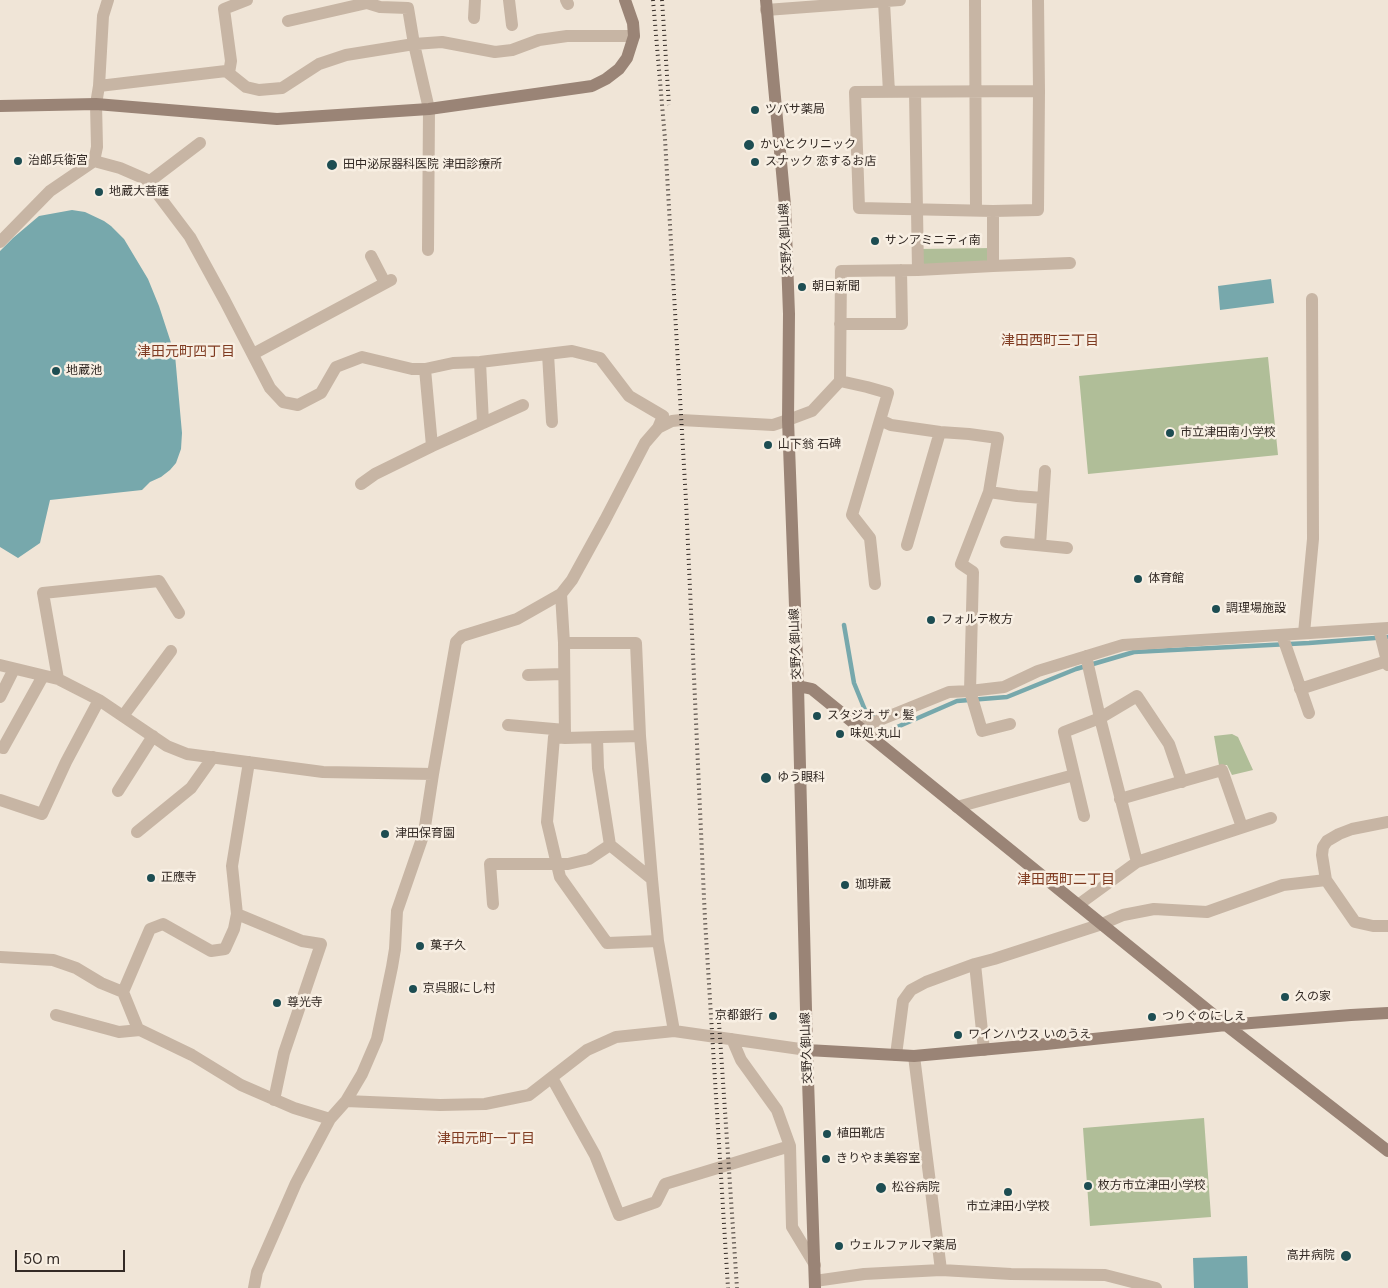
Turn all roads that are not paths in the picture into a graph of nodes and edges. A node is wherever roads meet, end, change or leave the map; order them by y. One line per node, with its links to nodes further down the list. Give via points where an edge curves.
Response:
1 (108, 0): 18 (street, via 103,16)
2 (247, 0): 17 (street, via 224,9 231,61)
3 (475, 0): 12 (street)
4 (509, 0): 14 (street)
5 (625, 0): 15 (street)
6 (900, 0): 10 (street)
7 (975, 0): 22 (street)
8 (1038, 0): 19 (street)
9 (368, 2): 13 (street); 16 (street, via 380,7 408,8)
10 (884, 2): 11 (street); 20 (street)
11 (766, 5): 47 (street, 交野久御山線, via 785,205)
12 (474, 18)
13 (288, 21)
14 (512, 25)
15 (634, 36): 16 (street, via 567,36 495,52 442,42); 25 (street, via 627,58 619,69 592,86)
16 (414, 44): 17 (street, via 346,55 319,64 282,88 259,90 246,87); 25 (street)
17 (229, 73): 18 (street)
18 (99, 86): 23 (street)
19 (1039, 91): 22 (street); 31 (street, via 1038,210)
20 (889, 92): 21 (street); 29 (street, via 855,92 860,208)
21 (915, 92): 22 (street); 29 (street)
22 (975, 92): 30 (street)
23 (96, 104): 24 (street); 25 (street, via 277,119); 27 (street)
24 (0, 106)
25 (429, 109): 33 (street)
26 (200, 143): 28 (street)
27 (94, 162): 28 (street, via 120,168); 32 (street, via 50,191)
28 (150, 181): 41 (street, via 190,237)
29 (917, 208): 30 (street); 38 (street)
30 (976, 209): 31 (street)
31 (993, 211): 36 (street)
32 (0, 242)
33 (428, 250)
34 (371, 256): 41 (street, via 388,281)
35 (1070, 263): 36 (street)
36 (992, 266): 38 (street)
37 (901, 270): 38 (street); 40 (street, via 841,271); 40 (street, via 902,324)
38 (918, 270)
39 (1312, 299): 65 (street, via 1313,540)
40 (840, 324): 45 (street)
41 (252, 354): 44 (street, via 270,388 283,402 298,405 321,393 336,366 362,357)
42 (548, 354): 43 (street); 49 (street); 51 (street, via 572,352 600,358 629,396 663,416)
43 (480, 362): 44 (street); 50 (street)
44 (425, 369): 53 (street)
45 (840, 381): 47 (street, via 812,410); 48 (street, via 888,393)
46 (523, 406): 50 (street)
47 (788, 420): 51 (street, via 772,424 681,420); 78 (street, 交野久御山線)
48 (880, 420): 52 (street, via 891,425); 62 (street, via 852,515 870,538)
49 (552, 422)
50 (483, 423): 53 (street)
51 (658, 428): 63 (street, via 645,443 572,580)
52 (940, 432): 56 (street, via 998,438); 59 (street)
53 (432, 446): 55 (street)
54 (1045, 471): 57 (street)
55 (361, 484)
56 (989, 492): 57 (street); 81 (street, via 961,564 973,572)
57 (1043, 498): 60 (street)
58 (1006, 542): 60 (street)
59 (907, 545)
60 (1040, 545): 61 (street)
61 (1067, 548)
62 (875, 584)
63 (561, 594): 67 (street); 96 (street, via 517,619 462,636 456,642)
64 (179, 613): 77 (street, via 159,581 43,594)
65 (1304, 633): 66 (street); 68 (street)
66 (1383, 633): 71 (street)
67 (564, 642): 74 (street); 91 (street, via 636,643)
68 (1284, 642): 70 (street, via 1123,645); 79 (street)
69 (171, 651): 84 (street)
70 (1086, 659): 81 (street, via 1038,671); 85 (street)
71 (1388, 663): 79 (street)
72 (0, 665): 73 (street)
73 (14, 669): 76 (street); 80 (street)
74 (564, 674): 75 (street); 89 (street)
75 (528, 675)
76 (43, 676): 77 (street); 93 (street, via 3,748)
77 (58, 679): 82 (street)
78 (798, 686): 88 (street, via 812,689); 128 (street, 交野久御山線)
79 (1300, 689): 83 (street)
80 (0, 697)
81 (973, 699): 86 (street, via 982,731); 88 (street, via 949,692)
82 (99, 700): 84 (street); 101 (street, via 42,814)
83 (1308, 713)
84 (123, 716): 90 (street)
85 (1100, 718): 97 (street, via 1064,732); 98 (street, via 1137,696 1169,744); 100 (street)
86 (1010, 724)
87 (508, 725): 89 (street)
88 (860, 728): 102 (street)
89 (565, 734): 92 (street); 110 (street, via 554,737 547,822)
90 (153, 736): 94 (street, via 186,754); 99 (street)
91 (640, 736): 92 (street); 111 (street)
92 (597, 738): 108 (street, via 598,768)
93 (0, 747)
94 (213, 758): 95 (street); 107 (street, via 191,788)
95 (249, 762): 96 (street, via 323,772); 115 (street, via 232,866)
96 (433, 774): 134 (street, via 424,833 397,911 395,949 376,1039 362,1074)
97 (1074, 775): 102 (street); 103 (street)
98 (1182, 782): 100 (street); 106 (street, via 1222,770)
99 (118, 791)
100 (1120, 799): 109 (street)
101 (0, 800)
102 (957, 807): 114 (street)
103 (1084, 816)
104 (1271, 818): 106 (street)
105 (1388, 822): 112 (street, via 1352,829 1327,841 1322,854)
106 (1242, 827): 109 (street)
107 (137, 832)
108 (610, 846): 110 (street, via 589,859); 111 (street)
109 (1137, 862): 114 (street)
110 (557, 864): 113 (street, via 490,864); 118 (street, via 560,876 607,943)
111 (652, 879): 118 (street)
112 (1326, 880): 116 (street, via 1283,885 1207,912 1154,909 1123,915); 117 (street, via 1355,922)
113 (493, 904)
114 (1078, 905): 116 (street)
115 (238, 914): 121 (street, via 225,949 211,951 163,924 150,930); 133 (street, via 302,941 321,944 284,1053)
116 (1102, 924): 120 (street); 124 (street)
117 (1388, 926)
118 (658, 941): 126 (street)
119 (0, 958): 121 (street, via 53,960)
120 (975, 964): 129 (street); 130 (street, via 912,990 903,1001)
121 (123, 992): 125 (street)
122 (1388, 1013): 124 (street)
123 (56, 1015): 125 (street, via 119,1032)
124 (1226, 1024): 129 (street); 137 (street)
125 (140, 1030): 133 (street)
126 (674, 1031): 127 (street); 132 (street, via 616,1038 587,1050)
127 (732, 1039): 128 (street); 136 (street, via 741,1060 777,1110)
128 (807, 1050): 130 (street); 138 (street, 交野久御山線)
129 (984, 1050): 131 (street)
130 (896, 1055): 131 (street)
131 (914, 1056): 139 (street)
132 (552, 1078): 134 (street, via 530,1096 485,1104); 136 (street, via 595,1155 620,1215 656,1202 665,1184)
133 (274, 1100): 135 (street)
134 (346, 1101): 135 (street)
135 (330, 1118): 141 (street, via 296,1183 257,1272)
136 (790, 1146): 138 (street, via 792,1227)
137 (1388, 1151)
138 (814, 1265): 140 (street, 交野久御山線)
139 (941, 1270): 140 (street, via 864,1274); 142 (street, via 1105,1275)
140 (815, 1284)
141 (254, 1288)
142 (1156, 1288)

